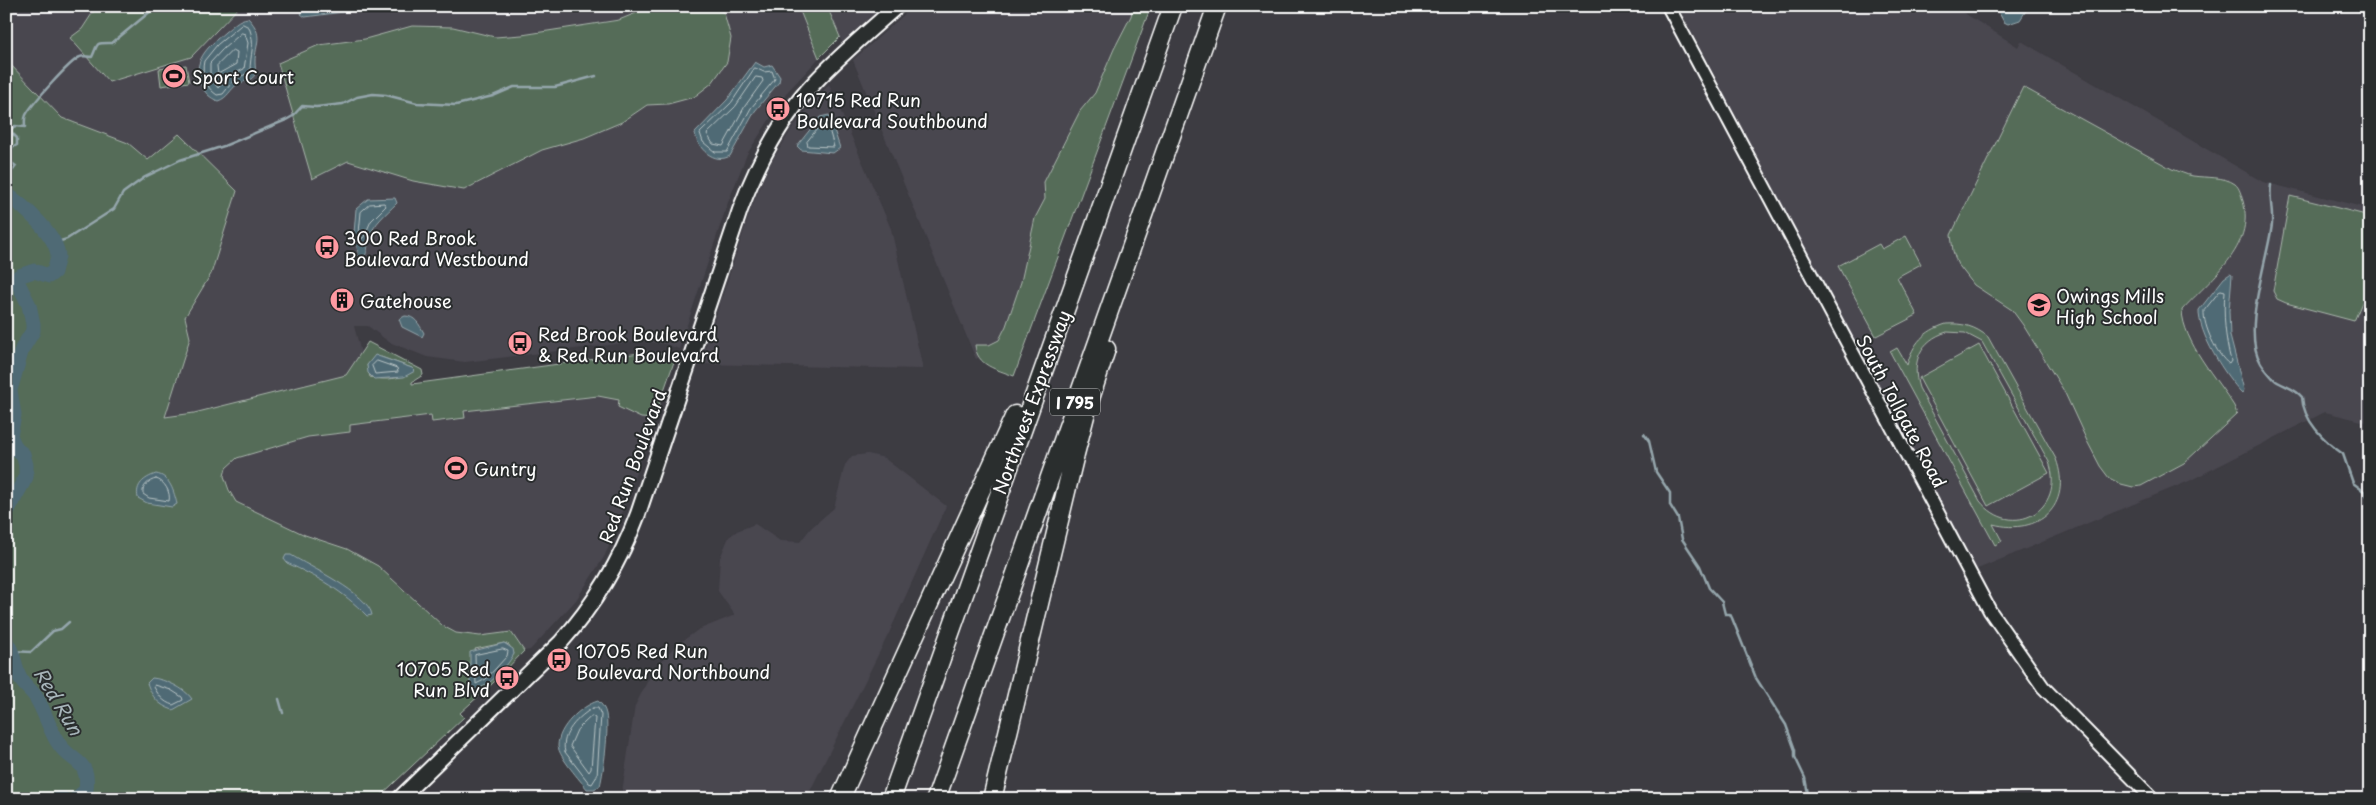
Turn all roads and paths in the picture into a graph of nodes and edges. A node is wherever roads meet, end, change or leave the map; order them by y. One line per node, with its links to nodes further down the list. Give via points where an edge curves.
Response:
1 (897, 6): 8 (main road, Red Run Boulevard, via 815,82 784,122 756,170 638,514 623,552 604,585 560,642)
2 (1172, 6): 6 (highway, Northwest Expressway / I 795)
3 (1217, 6): 5 (highway, I 795)
4 (1668, 6): 14 (street, South Tollgate Road, via 1990,612 2043,687)
5 (1165, 157): 12 (highway, I 795); 13 (highway, via 1087,408)
6 (1074, 288): 7 (highway, via 1034,370); 11 (highway, Northwest Expressway / I 795)
7 (939, 586): 9 (highway); 10 (highway)
8 (399, 799)
9 (840, 799)
10 (853, 799)
11 (891, 799)
12 (936, 799)
13 (992, 799)
14 (2153, 799)

